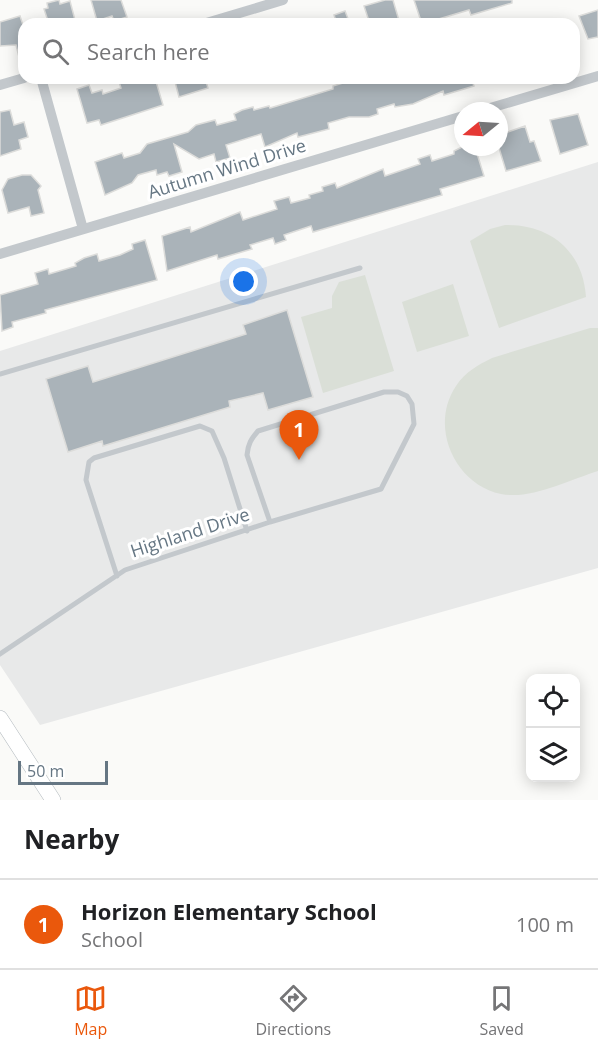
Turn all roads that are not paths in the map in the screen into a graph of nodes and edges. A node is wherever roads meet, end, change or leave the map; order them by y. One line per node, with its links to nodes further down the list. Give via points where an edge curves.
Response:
1 (283, 0): 2 (street)
2 (223, 18)
3 (598, 76): 5 (street)
4 (18, 80): 8 (street)
5 (580, 81)
6 (43, 84): 11 (street)
7 (571, 84): 9 (street)
8 (0, 85)
9 (508, 103)
10 (454, 119): 11 (street, Autumn Wind Drive)
11 (83, 230): 12 (street, Autumn Wind Drive)
12 (0, 254)
13 (360, 268): 14 (lane)
14 (0, 374)
15 (270, 522): 15 (lane, Highland Drive, via 247,455 248,444 258,431 384,392 407,396 414,424 381,489); 16 (lane, Highland Drive)
16 (247, 531): 17 (lane, Highland Drive, via 125,570); 17 (lane, via 212,431 200,426 94,458 89,462 86,480)
17 (117, 576): 18 (lane, Highland Drive)
18 (0, 654)
19 (0, 718): 20 (main road)
20 (53, 800)

